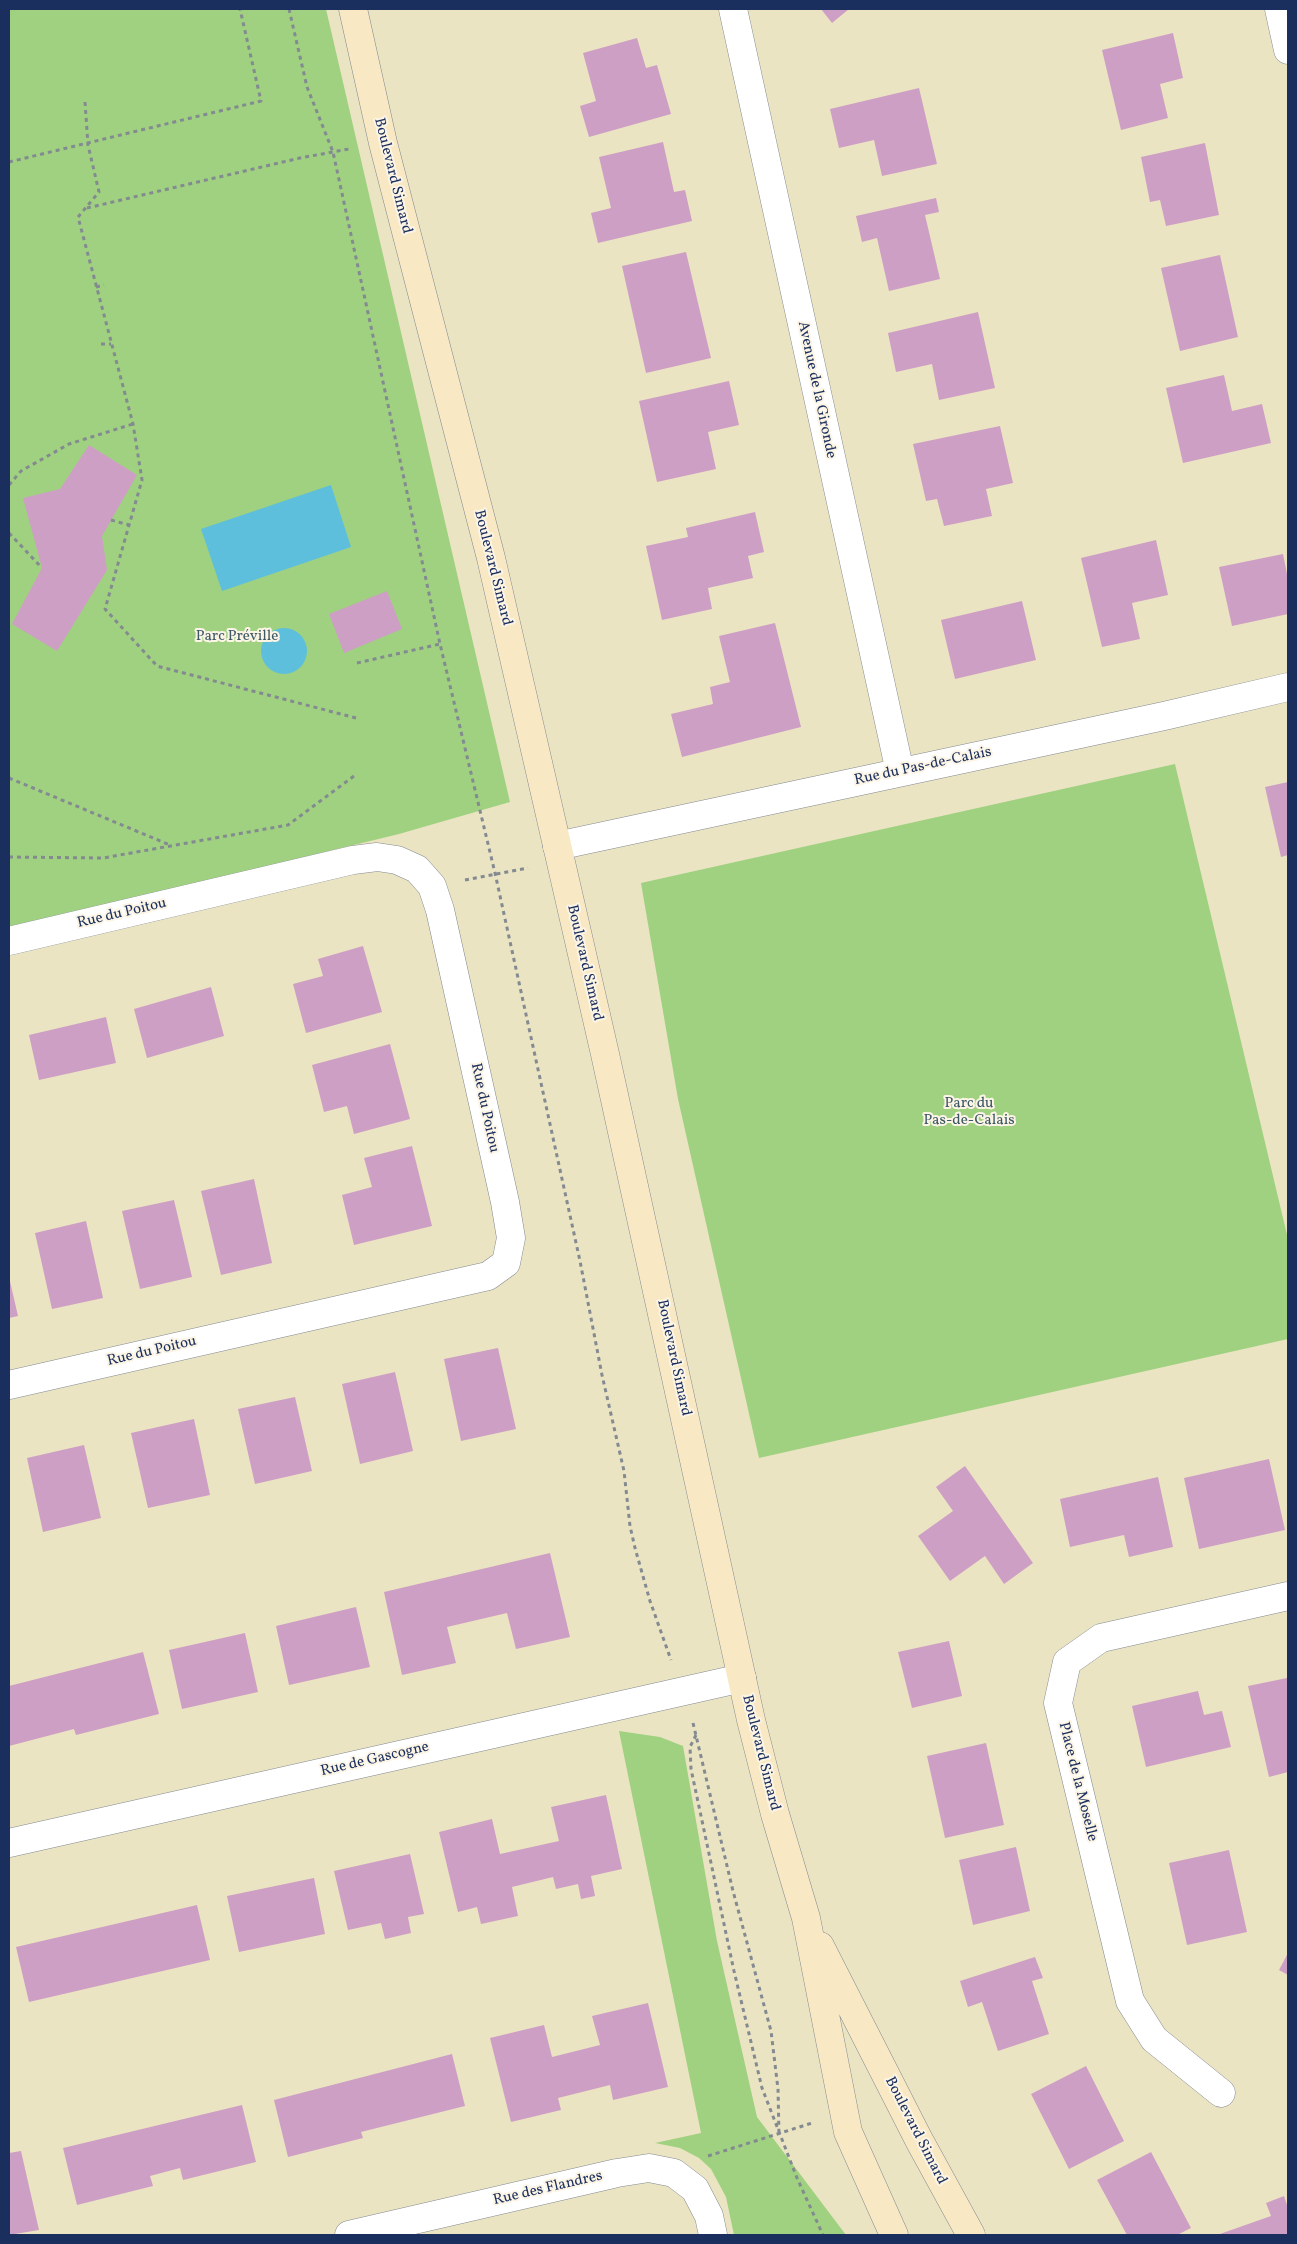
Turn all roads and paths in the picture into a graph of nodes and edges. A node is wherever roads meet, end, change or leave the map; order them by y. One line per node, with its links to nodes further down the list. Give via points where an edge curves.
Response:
1 (240, 9): 8 (path, via 261,102)
2 (289, 9): 9 (path, via 307,87)
3 (353, 9): 30 (main road, Boulevard Simard, via 383,143 491,558)
4 (733, 9): 26 (street, Avenue de la Gironde)
5 (1279, 9): 6 (street)
6 (1288, 50)
7 (85, 102): 8 (path)
8 (88, 144): 10 (path); 11 (path, via 99,192)
9 (333, 152): 11 (path); 22 (path)
10 (9, 162)
11 (87, 208): 13 (path, via 78,217)
12 (104, 285): 13 (path)
13 (96, 287): 15 (path)
14 (101, 344): 15 (path)
15 (111, 344): 16 (path)
16 (133, 424): 17 (path, via 69,444 21,471); 19 (path, via 142,480)
17 (9, 485)
18 (110, 520): 19 (path)
19 (129, 525): 25 (path, via 105,609 157,666)
20 (9, 532): 21 (path)
21 (42, 568)
22 (440, 644): 23 (path); 33 (path)
23 (357, 663)
24 (1288, 687): 26 (street, Rue du Pas-de-Calais)
25 (356, 718)
26 (900, 772): 30 (street, Rue du Pas-de-Calais)
27 (354, 776): 29 (path, via 288,825)
28 (9, 778): 29 (path)
29 (170, 845): 31 (path, via 103,858)
30 (557, 846): 39 (main road, Boulevard Simard, via 651,1257)
31 (9, 857)
32 (531, 867): 33 (path)
33 (495, 874): 34 (path); 38 (path, via 620,1446 634,1548)
34 (462, 881)
35 (9, 941): 36 (street, Rue du Poitou, via 353,860 377,857 397,860 417,870 432,886 440,910 505,1202 510,1238 506,1263 488,1276)
36 (9, 1385)
37 (1288, 1596): 42 (street, Place de la Moselle, via 1101,1638 1067,1662 1058,1703 1130,2001 1154,2040)
38 (665, 1646)
39 (742, 1678): 40 (street, Rue de Gascogne); 41 (main road, Boulevard Simard, via 770,1796)
40 (9, 1843)
41 (806, 1918): 49 (main road, Boulevard Simard, via 848,2132); 50 (main road, Boulevard Simard)
42 (1222, 2093)
43 (812, 2122): 44 (path)
44 (779, 2134): 44 (path, via 778,2089 770,2031 696,1735 690,1747 690,1762 762,2088); 45 (path); 48 (path)
45 (699, 2158)
46 (348, 2235): 47 (street, Rue des Flandres, via 648,2168 674,2174 695,2189 709,2216)
47 (713, 2235)
48 (823, 2235)
49 (894, 2235)
50 (971, 2235)

